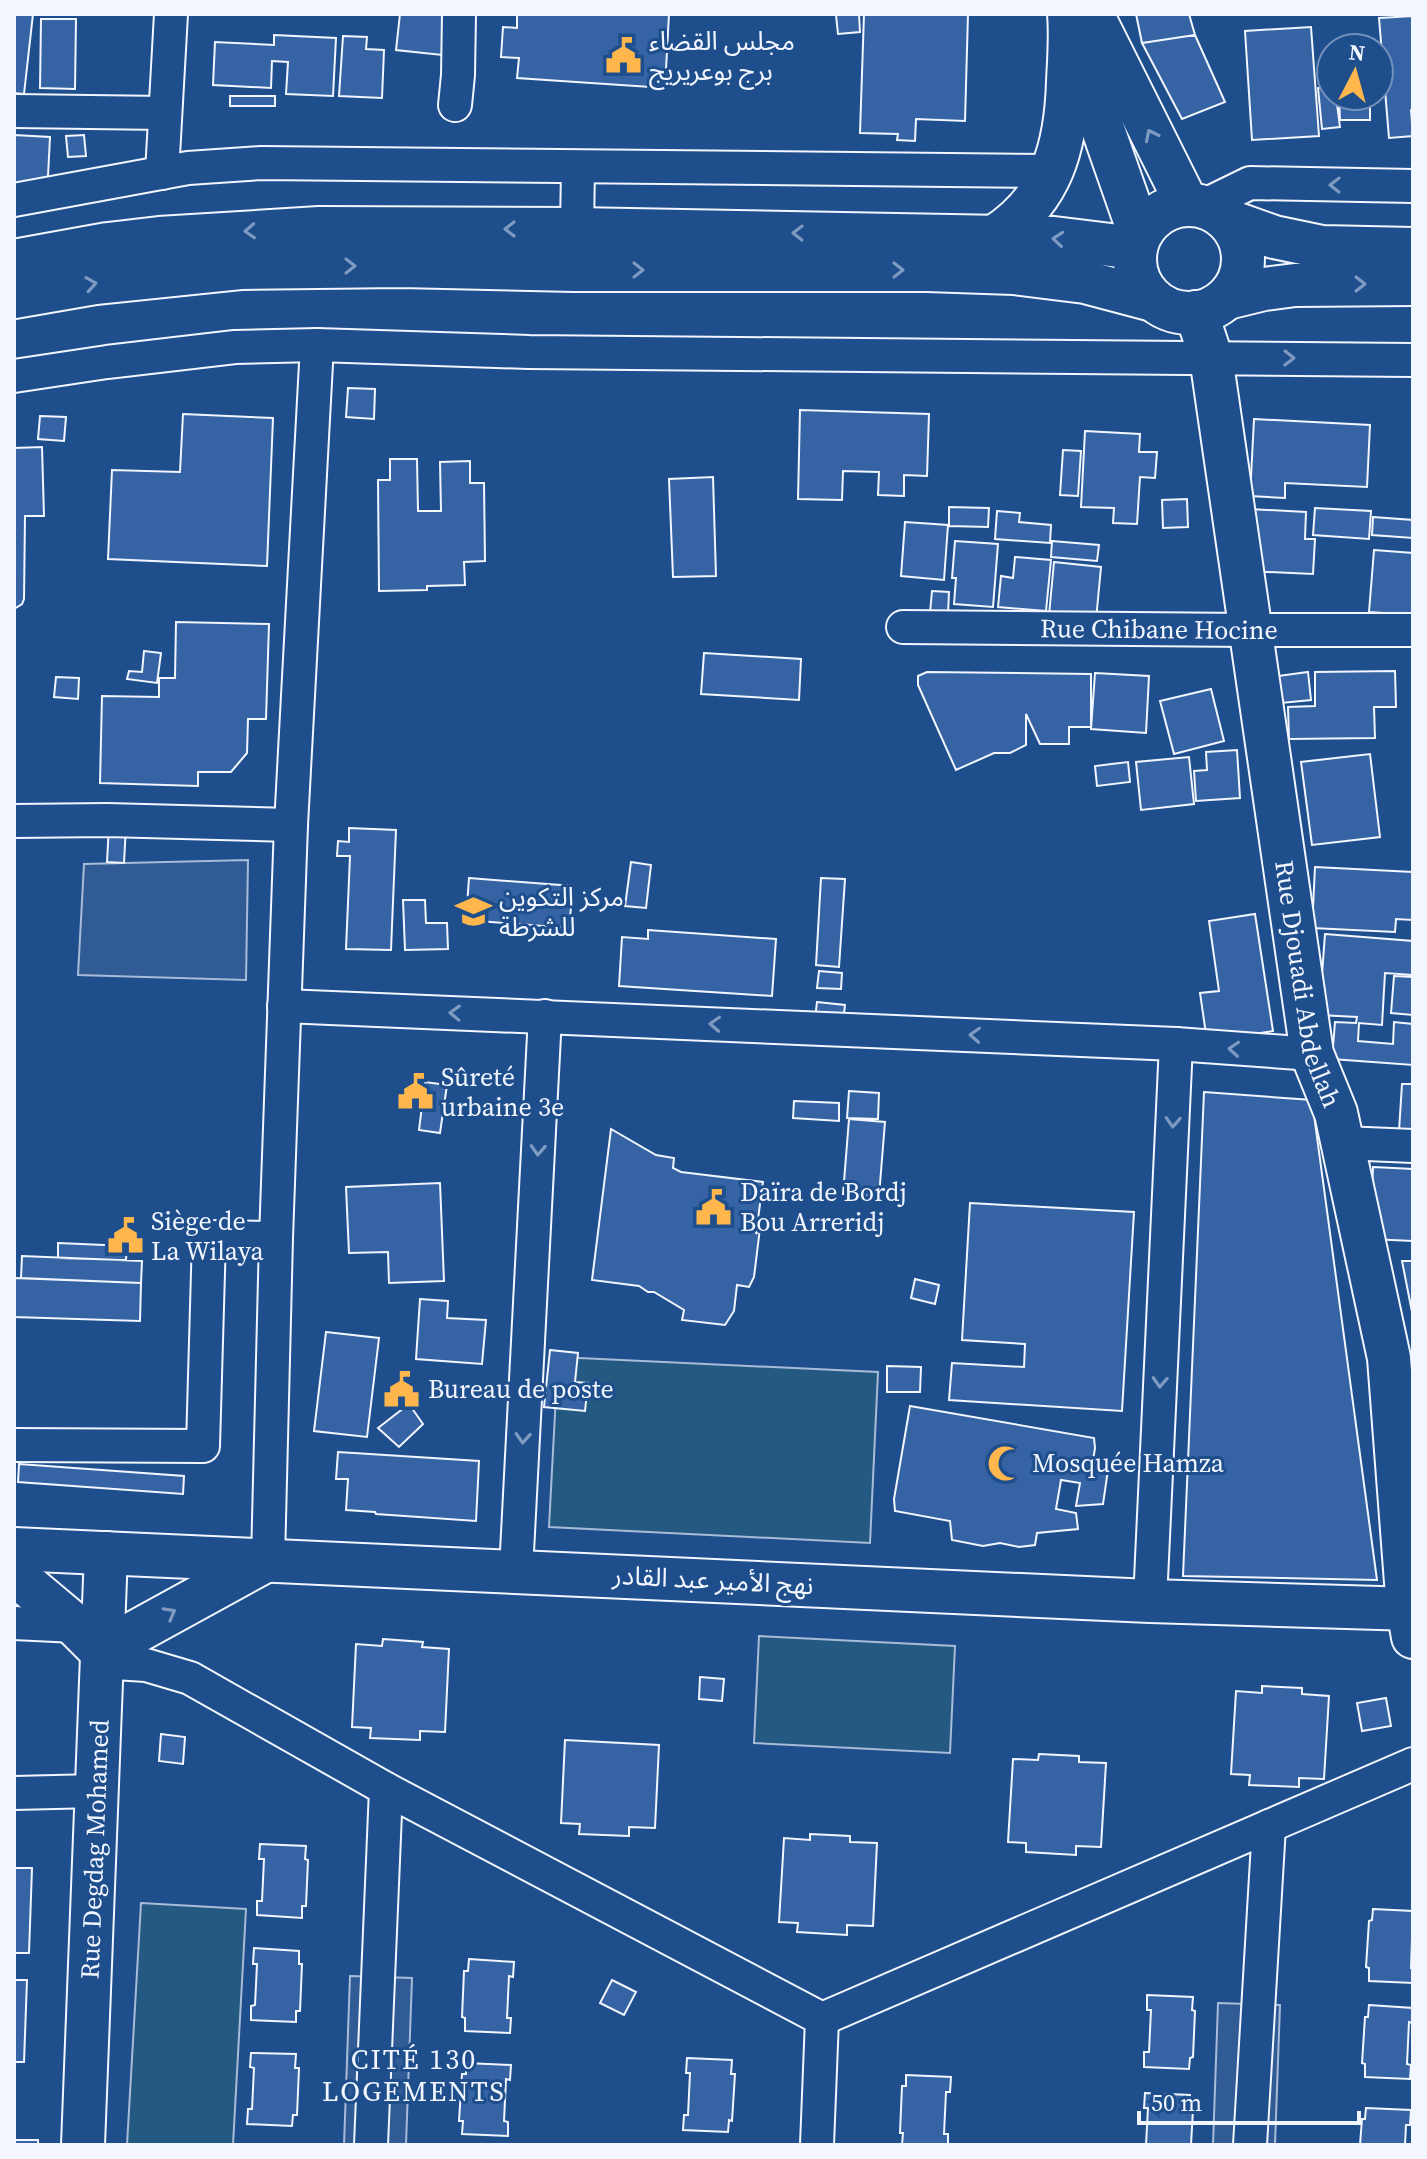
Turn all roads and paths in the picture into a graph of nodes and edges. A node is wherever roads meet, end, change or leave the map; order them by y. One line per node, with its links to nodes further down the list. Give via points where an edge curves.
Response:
1 (171, 14): 6 (street)
2 (459, 14): 4 (street)
3 (1077, 21): 8 (main road, via 1066,114); 12 (main road, one-way to 3); 15 (main road)
4 (455, 105)
5 (14, 111): 6 (street)
6 (165, 113): 9 (street)
7 (578, 167): 8 (street); 9 (street, via 299,162); 13 (street)
8 (1052, 171): 14 (main road, via 1019,219)
9 (162, 173): 11 (street)
10 (1413, 186): 12 (street, one-way to 12, via 1250,183)
11 (14, 200)
12 (1206, 210): 15 (main road, via 1172,207 1148,223); 16 (main road, via 1274,237 1322,247); 22 (main road, via 1238,235 1243,251 1238,284)
13 (577, 229): 14 (main road, one-way to 13); 17 (main road, one-way to 17, via 242,231 108,244); 18 (main road)
14 (994, 237): 15 (main road, one-way to 14)
15 (1138, 241): 21 (main road, via 1138,276)
16 (1413, 249)
17 (14, 261)
18 (574, 270): 20 (main road, one-way to 18, via 240,268); 21 (main road, one-way to 21, via 1014,273 1085,282)
19 (1413, 284): 22 (main road, one-way to 19, via 1295,285)
20 (14, 297)
21 (1153, 300): 22 (main road, via 1180,312)
22 (1212, 305): 24 (main road, Rue Djouadi Abdellah)
23 (317, 345): 24 (street, via 529,352); 26 (street, via 235,347); 31 (street)
24 (1211, 357): 25 (street, one-way to 25); 28 (main road, Rue Djouadi Abdellah)
25 (1413, 360)
26 (14, 376)
27 (903, 627): 28 (street, Rue Chibane Hocine)
28 (1249, 630): 29 (street, Rue Chibane Hocine); 35 (main road, Rue Djouadi Abdellah)
29 (1413, 630)
30 (14, 821): 31 (street)
31 (291, 825): 32 (street)
32 (284, 1006): 33 (street, one-way to 32); 38 (street)
33 (545, 1016): 34 (street, one-way to 33); 44 (street, one-way to 44)
34 (1176, 1044): 35 (street, one-way to 34); 46 (street, one-way to 46)
35 (1312, 1054): 36 (main road, Rue Djouadi Abdellah)
36 (1343, 1143): 37 (street); 39 (main road, Rue Djouadi Abdellah)
37 (1413, 1146)
38 (276, 1238): 40 (street, via 209,1237 203,1446); 43 (street)
39 (1401, 1358): 47 (main road, Rue Djouadi Abdellah)
40 (14, 1445)
41 (14, 1549): 42 (main road, نهج الأمير عبد القادر)
42 (106, 1553): 43 (main road, نهج الأمير عبد القادر); 49 (main road, Rue Degdag Mohamed)
43 (268, 1560): 44 (main road, نهج الأمير عبد القادر); 49 (main road, one-way to 43)
44 (516, 1571): 46 (main road, نهج الأمير عبد القادر)
45 (14, 1574): 49 (main road)
46 (1150, 1601): 47 (main road, نهج الأمير عبد القادر, via 1361,1606)
47 (1411, 1619)
48 (14, 1623): 49 (street)
49 (92, 1646): 51 (street, via 190,1678); 52 (main road, Rue Degdag Mohamed)
50 (1413, 1764): 54 (street)
51 (386, 1789): 55 (street); 57 (street)
52 (96, 1791): 53 (street); 56 (main road, Rue Degdag Mohamed)
53 (14, 1793)
54 (1269, 1826): 55 (street); 59 (street)
55 (822, 2019): 58 (street)
56 (83, 2145)
57 (371, 2145)
58 (817, 2145)
59 (1250, 2145)

